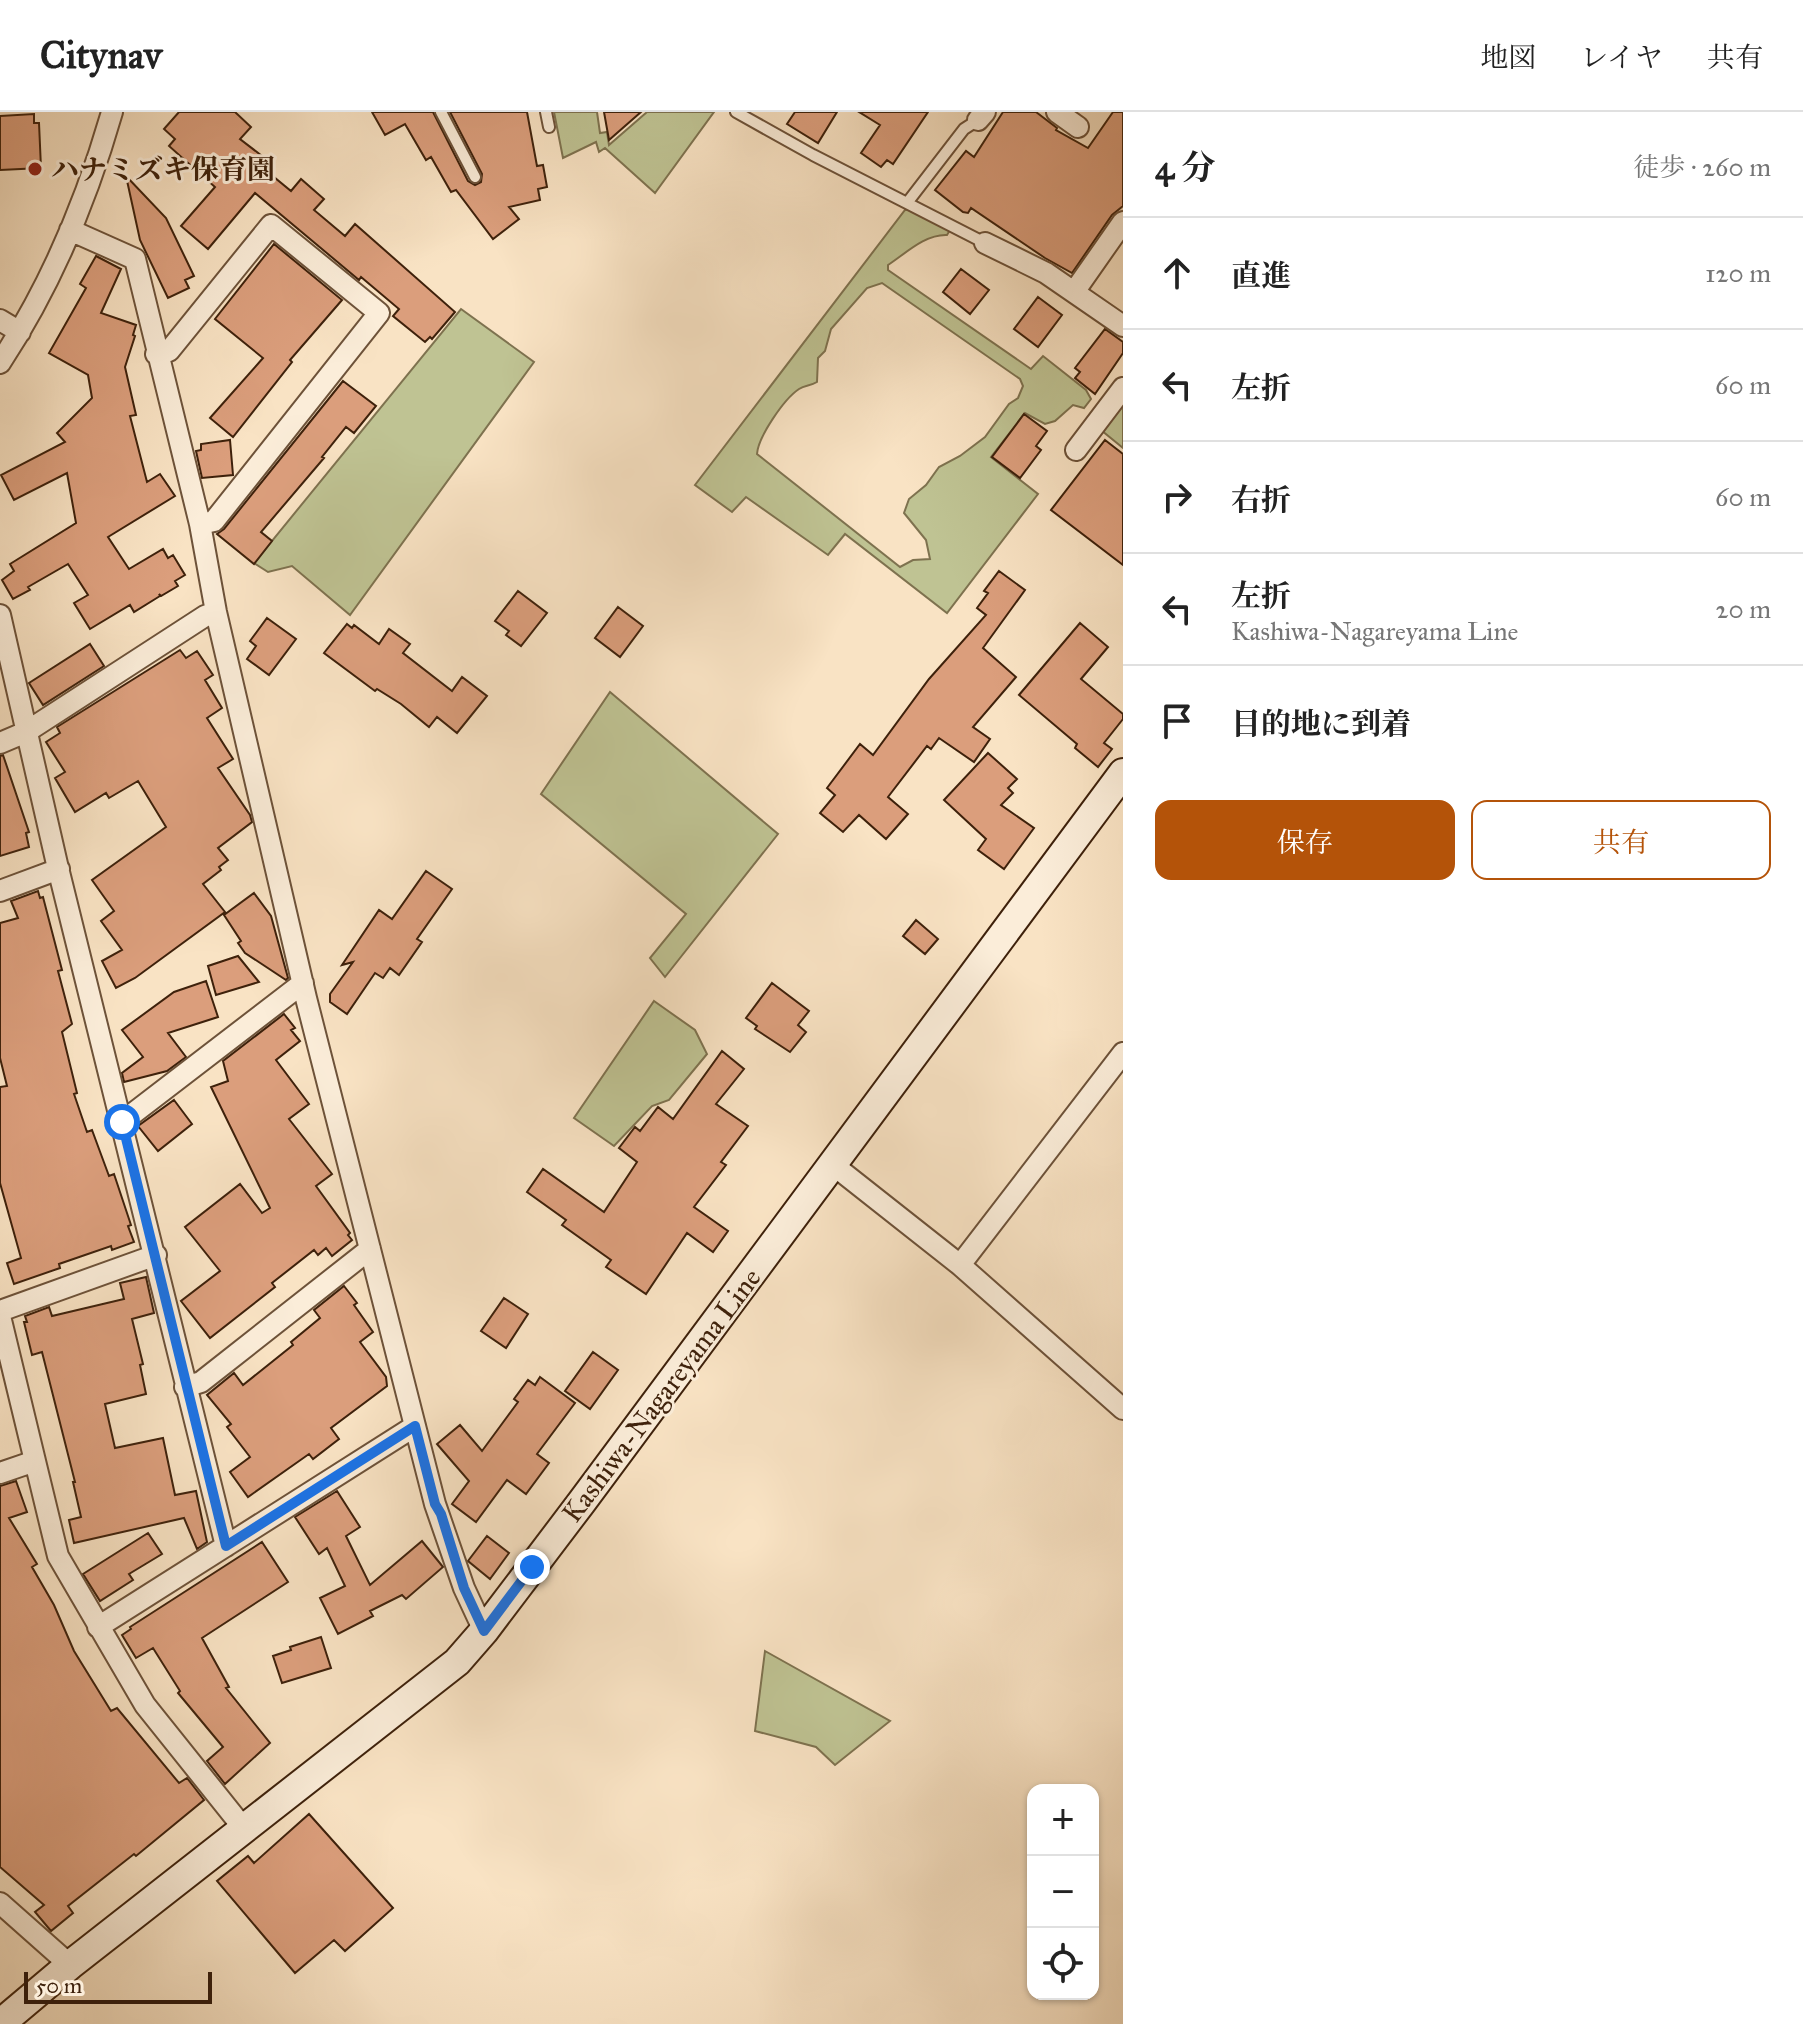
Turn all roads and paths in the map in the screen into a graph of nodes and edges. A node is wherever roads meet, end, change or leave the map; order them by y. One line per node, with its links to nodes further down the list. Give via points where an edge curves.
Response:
1 (112, 112): 12 (street)
2 (441, 112): 9 (lane)
3 (546, 112): 7 (lane)
4 (736, 112): 10 (lane)
5 (1057, 112): 8 (street)
6 (981, 116): 10 (lane, via 964,129)
7 (549, 127)
8 (1078, 127)
9 (475, 177)
10 (907, 203): 13 (lane)
11 (1123, 222): 14 (street)
12 (70, 230): 17 (street); 18 (street, via 135,259)
13 (985, 243): 14 (street)
14 (1074, 292): 16 (street)
15 (0, 320): 17 (street)
16 (1123, 326)
17 (20, 332): 19 (street)
18 (156, 354): 22 (street); 22 (street, via 169,351 271,225 379,313 214,521)
19 (0, 363)
20 (1123, 388): 21 (street)
21 (1076, 450)
22 (200, 524): 23 (street)
23 (216, 612): 25 (street); 30 (street)
24 (0, 615): 25 (street)
25 (26, 732): 26 (street); 28 (street)
26 (0, 743)
27 (1123, 773): 33 (main road, Kashiwa-Nagareyama Line)
28 (59, 869): 29 (street); 32 (street)
29 (0, 891)
30 (303, 983): 32 (street); 34 (street)
31 (1123, 1053): 36 (street)
32 (122, 1122): 35 (street)
33 (832, 1164): 36 (street); 45 (main road, Kashiwa-Nagareyama Line)
34 (370, 1249): 38 (street, via 201,1382); 40 (street)
35 (156, 1255): 37 (street); 38 (street)
36 (960, 1265): 39 (street)
37 (0, 1313): 41 (street)
38 (185, 1387): 43 (street)
39 (1123, 1409)
40 (415, 1426): 43 (street); 45 (street, via 435,1504)
41 (35, 1461): 42 (street); 44 (street, via 58,1556)
42 (0, 1473)
43 (226, 1546): 44 (street)
44 (98, 1627): 46 (street, via 145,1705)
45 (484, 1631): 46 (main road, Kashiwa-Nagareyama Line, via 457,1662)
46 (245, 1830): 48 (main road, Kashiwa-Nagareyama Line)
47 (0, 1903): 48 (street)
48 (70, 1965): 49 (main road, Kashiwa-Nagareyama Line)
49 (0, 2024)

